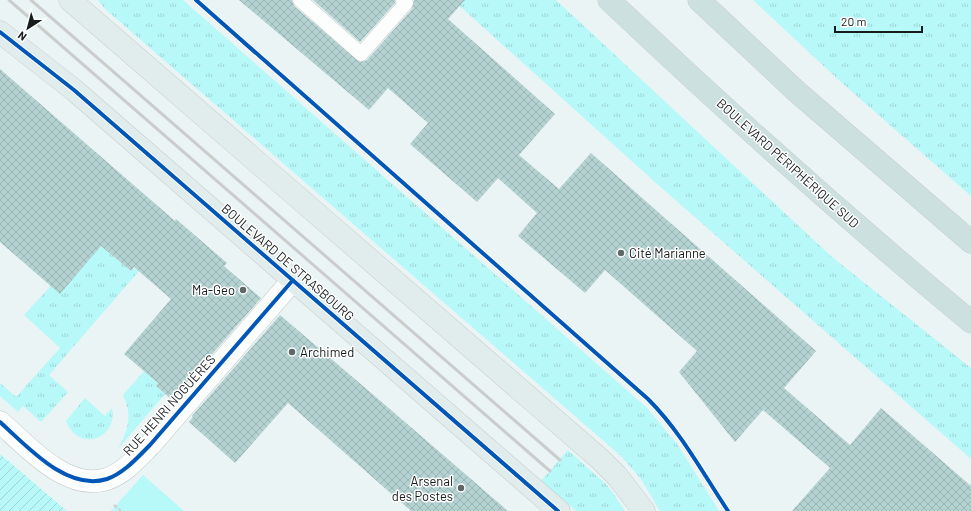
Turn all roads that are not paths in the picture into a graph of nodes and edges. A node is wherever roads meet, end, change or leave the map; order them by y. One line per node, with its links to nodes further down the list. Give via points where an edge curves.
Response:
1 (70, 0): 11 (main road, via 600,459 617,476)
2 (300, 0): 3 (lane, via 361,54 406,3)
3 (403, 0)
4 (609, 0): 9 (highway, BOULEVARD PÉRIPHÉRIQUE SUD, via 767,146)
5 (699, 0): 7 (highway, via 796,91)
6 (0, 32): 8 (main road, BOULEVARD DE STRASBOURG, via 74,90)
7 (971, 242)
8 (293, 280): 10 (street, RUE HENRI NOGUÈRES, via 150,445 132,464 119,473 106,479 92,480 64,474 48,464); 12 (main road, BOULEVARD DE STRASBOURG)
9 (971, 322)
10 (0, 422)
11 (642, 509)
12 (559, 511)

